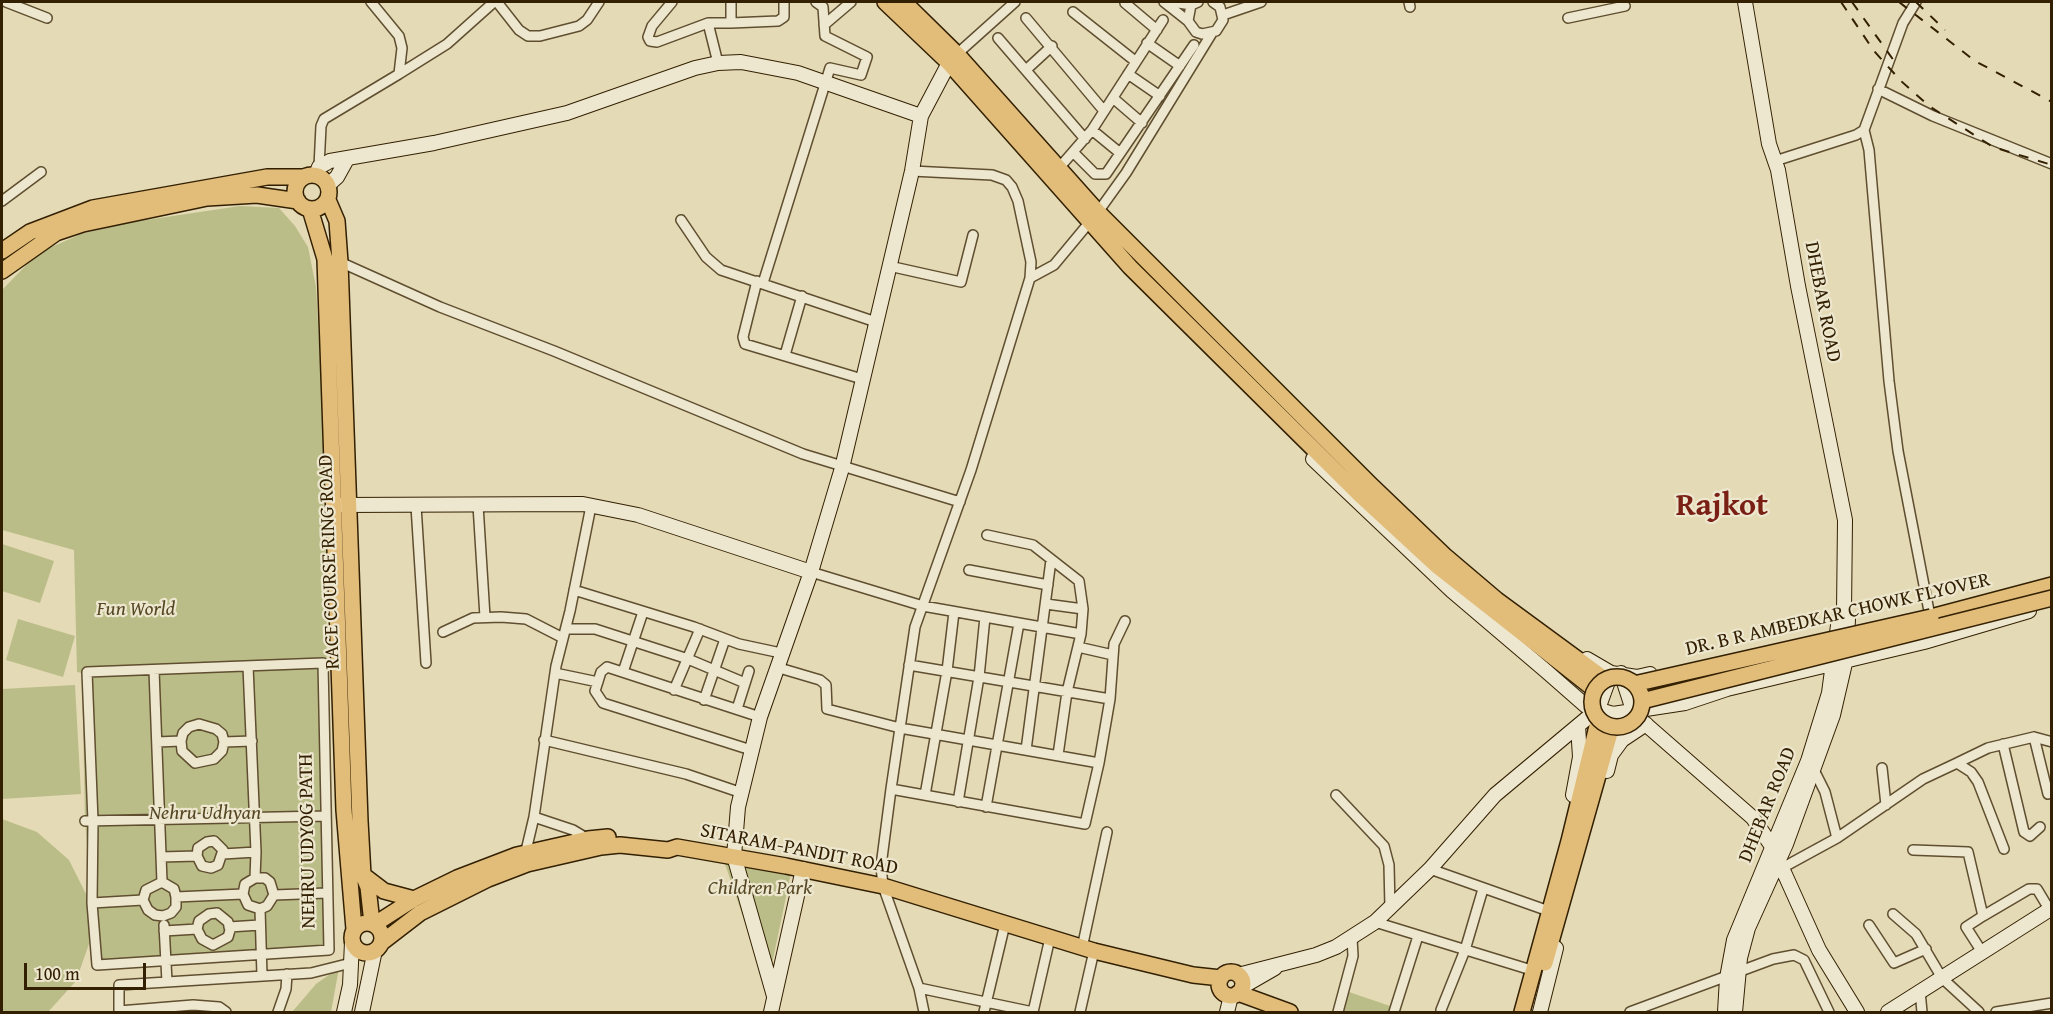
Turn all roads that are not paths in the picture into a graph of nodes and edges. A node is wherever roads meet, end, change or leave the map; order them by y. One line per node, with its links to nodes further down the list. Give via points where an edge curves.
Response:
1 (6, 2): 24 (street)
2 (370, 2): 43 (street, via 399,36)
3 (495, 2): 4 (street, via 519,30 528,36 540,36 579,26); 43 (street, via 447,44)
4 (599, 2)
5 (672, 2): 30 (street, via 652,26 650,41 657,42)
6 (731, 2): 29 (street)
7 (784, 2): 29 (street, via 784,17 778,21)
8 (816, 2): 31 (street, via 823,7)
9 (851, 2): 31 (street)
10 (885, 2): 38 (main road)
11 (904, 2): 38 (main road)
12 (1015, 2): 38 (street)
13 (1164, 2): 28 (street)
14 (1172, 2): 20 (street)
15 (1213, 2): 23 (street)
16 (1261, 2): 23 (street)
17 (1745, 2): 58 (street, DHEBAR ROAD)
18 (1916, 2): 46 (street, via 1903,23)
19 (1125, 3): 32 (street)
20 (1189, 3): 28 (street)
21 (1625, 6): 26 (street)
22 (1073, 12): 39 (street)
23 (1223, 15): 33 (street, via 1220,26)
24 (46, 18)
25 (1026, 18): 37 (street)
26 (1568, 18)
27 (1163, 20): 32 (street)
28 (1188, 21): 33 (street, via 1196,32)
29 (731, 22): 30 (street)
30 (708, 23): 40 (street)
31 (824, 25): 45 (street, via 825,36 867,57 861,75 830,68)
32 (1157, 30): 35 (street)
33 (1212, 33): 67 (street)
34 (998, 38): 42 (street)
35 (1148, 43): 39 (street); 41 (street)
36 (1194, 45): 41 (street)
37 (1052, 46): 42 (street); 49 (street)
38 (953, 58): 50 (street); 60 (main road); 67 (main road)
39 (1135, 62): 44 (street)
40 (718, 63): 45 (street, via 759,64); 57 (street, via 567,113)
41 (1180, 66): 47 (street)
42 (1027, 69): 54 (street)
43 (399, 74): 63 (street, via 324,119)
44 (1128, 74): 47 (street); 48 (street)
45 (824, 81): 50 (street); 75 (street)
46 (1878, 89): 53 (street); 59 (street, via 1933,117)
47 (1160, 96): 51 (street)
48 (1113, 98): 49 (street); 51 (street)
49 (1104, 111): 52 (street)
50 (921, 116): 61 (street)
51 (1142, 123): 56 (street)
52 (1092, 130): 54 (street); 56 (street)
53 (1863, 130): 58 (street); 100 (street, via 1869,150 1888,381)
54 (1085, 139): 55 (street)
55 (1073, 152): 56 (street, via 1100,175 1106,174); 60 (street)
56 (1120, 153)
57 (347, 159): 63 (street, via 330,161); 64 (street)
58 (1775, 161): 109 (street, DHEBAR ROAD, via 1845,520 1844,612 1848,619)
59 (2052, 164)
60 (1059, 168): 67 (main road)
61 (912, 171): 72 (street); 74 (street, via 992,175 1006,180 1018,201 1030,249)
62 (41, 172): 65 (street)
63 (313, 173): 64 (main road); 66 (main road, via 296,186); 70 (main road, via 267,177 93,208 30,232)
64 (328, 192): 66 (main road, via 320,207); 71 (main road, RACE COURSE RING ROAD, via 337,221)
65 (2, 201)
66 (304, 205): 73 (main road, via 257,195 207,198 83,224 56,233); 83 (main road, RACE COURSE RING ROAD, via 325,259)
67 (1095, 217): 74 (street, via 1054,265); 80 (main road)
68 (681, 220): 75 (street, via 713,265)
69 (973, 236): 72 (street, via 961,282)
70 (2, 251)
71 (340, 262): 81 (street, via 440,307); 83 (main road, RACE COURSE RING ROAD)
72 (889, 266): 77 (street)
73 (2, 271)
74 (1030, 278): 82 (street)
75 (760, 282): 76 (street); 78 (street, via 743,338 745,344)
76 (802, 296): 77 (street); 78 (street)
77 (876, 322): 79 (street)
78 (785, 355): 79 (street)
79 (862, 379): 81 (street)
80 (1272, 398): 131 (main road, via 1436,565); 131 (street, via 1281,392 1449,554); 144 (street, via 1265,409 1353,499 1452,591)
81 (842, 468): 82 (street); 90 (street)
82 (960, 502): 98 (street)
83 (342, 505): 85 (street); 195 (main road, RACE COURSE RING ROAD); 222 (main road, RACE COURSE RING ROAD, via 344,810)
84 (478, 505): 85 (street); 86 (street); 103 (street)
85 (416, 506): 120 (street)
86 (591, 506): 90 (street, via 638,515); 94 (street)
87 (987, 535): 88 (street, via 1033,545)
88 (1051, 560): 92 (street); 99 (street, via 1079,581)
89 (969, 570): 92 (street)
90 (811, 572): 98 (street); 116 (street)
91 (2052, 578): 100 (street)
92 (1048, 585): 96 (street)
93 (2052, 585): 135 (main road, DR. B R AMBEDKAR CHOWK FLYOVER, bridge, via 1930,617)
94 (574, 590): 101 (street); 111 (street)
95 (2052, 598): 141 (main road, DR. B R AMBEDKAR CHOWK FLYOVER, bridge)
96 (1046, 604): 99 (street); 107 (street)
97 (2052, 604): 119 (street, via 1924,642)
98 (922, 606): 102 (street); 121 (street)
99 (1083, 609): 112 (street)
100 (1929, 611): 109 (street)
101 (644, 612): 108 (street); 114 (street)
102 (954, 612): 104 (street); 126 (street)
103 (485, 617): 110 (street, via 473,618); 111 (street, via 526,619)
104 (984, 617): 106 (street); 130 (street)
105 (1125, 621): 117 (street)
106 (1019, 623): 107 (street); 133 (street)
107 (1044, 627): 112 (street); 136 (street)
108 (700, 629): 113 (street); 118 (street)
109 (1843, 631): 119 (street, DHEBAR ROAD); 131 (street, via 1643,676)
110 (443, 632)
111 (564, 634): 114 (street, via 595,629); 129 (street)
112 (1081, 634): 115 (street)
113 (725, 639): 116 (street); 128 (street)
114 (633, 642): 118 (street); 127 (street)
115 (1078, 647): 117 (street); 138 (street)
116 (781, 653): 123 (street)
117 (1113, 655): 139 (street)
118 (688, 658): 128 (street); 137 (street)
119 (1840, 660): 141 (street, via 1685,703 1646,711); 165 (street, DHEBAR ROAD, via 1833,715); 192 (street, DHEBAR ROAD)
120 (426, 663)
121 (909, 664): 126 (street); 147 (street)
122 (249, 666): 124 (street, NEHRU UDYOG PATH); 153 (street); 174 (street, NEHRU UDYOG PATH, via 323,663)
123 (776, 667): 143 (street); 147 (street, via 820,680 825,685 827,709)
124 (154, 669): 154 (street); 178 (street, NEHRU UDYOG PATH, via 87,672)
125 (749, 671): 134 (street)
126 (947, 671): 130 (street); 148 (street)
127 (623, 672): 132 (street, via 607,667); 137 (street)
128 (714, 672): 134 (street); 140 (street)
129 (555, 673): 132 (street); 150 (street)
130 (980, 677): 133 (street); 151 (street)
131 (1608, 679): 135 (main road, DR. B R AMBEDKAR CHOWK FLYOVER, bridge, via 1620,677); 141 (street); 144 (street); 144 (main road, bridge, via 1593,705)
132 (598, 682): 159 (street, via 595,691 603,703)
133 (1007, 682): 136 (street); 158 (street)
134 (745, 683): 142 (street)
135 (1634, 684): 141 (main road, bridge)
136 (1036, 687): 138 (street); 160 (street)
137 (674, 690): 140 (street)
138 (1067, 692): 139 (street); 161 (street)
139 (1110, 699): 162 (street)
140 (704, 700): 142 (street)
141 (1638, 705): 144 (street); 144 (main road, bridge, via 1641,709 1632,722); 145 (street)
142 (737, 709): 143 (street)
143 (760, 717): 159 (street)
144 (1603, 718): 146 (street); 260 (main road); 261 (main road)
145 (1646, 724): 192 (street, via 1753,818); 262 (street, via 1622,740 1611,755)
146 (1578, 726): 194 (street, via 1495,795); 210 (street, via 1581,747 1577,775)
147 (900, 728): 148 (street); 166 (street)
148 (937, 734): 151 (street); 169 (street)
149 (2034, 737): 156 (street); 157 (street); 168 (street)
150 (544, 740): 167 (street, via 686,774); 175 (street)
151 (967, 740): 158 (street); 171 (street)
152 (181, 741): 154 (street); 155 (street, via 189,727 199,724 216,729); 155 (street, via 182,752 195,763 214,759)
153 (252, 741): 155 (street); 176 (street)
154 (157, 742): 177 (street)
155 (224, 742)
156 (2052, 742)
157 (2003, 744): 163 (street); 179 (street, via 2024,832 2030,836)
158 (998, 745): 160 (street); 173 (street)
159 (751, 750): 167 (street)
160 (1026, 750): 161 (street)
161 (1058, 755): 162 (street)
162 (1099, 763): 173 (street, via 1085,824)
163 (1957, 763): 172 (street, via 1923,779); 184 (street, via 1978,782)
164 (1882, 768): 172 (street)
165 (1814, 770): 181 (street, via 1825,792); 192 (street, DHEBAR ROAD)
166 (891, 789): 169 (street); 198 (street, via 881,866)
167 (742, 793): 189 (street)
168 (2048, 794)
169 (925, 795): 171 (street)
170 (1336, 795): 207 (street, via 1384,846 1389,865)
171 (958, 802): 173 (street)
172 (1886, 805): 181 (street)
173 (986, 807)
174 (326, 816): 176 (street); 200 (street, NEHRU UDYOG PATH)
175 (534, 817): 182 (street); 191 (street)
176 (255, 818): 177 (street); 186 (street)
177 (159, 820): 178 (street); 190 (street)
178 (89, 821): 206 (street, NEHRU UDYOG PATH)
179 (2040, 827)
180 (1107, 832): 227 (street)
181 (1836, 838): 192 (street)
182 (588, 839): 183 (main road, via 646,839); 191 (main road)
183 (677, 847): 189 (main road, SITARAM-PANDIT ROAD); 191 (main road, SITARAM-PANDIT ROAD, via 668,850 620,845)
184 (2004, 849)
185 (1913, 850): 213 (street, via 1968,852)
186 (256, 852): 187 (street); 196 (street)
187 (223, 854): 188 (street, via 218,865 211,868 202,866); 188 (street, via 219,845 207,842 198,848)
188 (197, 856): 190 (street)
189 (734, 856): 193 (main road, SITARAM-PANDIT ROAD); 242 (street)
190 (161, 857): 197 (street)
191 (526, 859): 204 (main road, via 458,878); 226 (main road, SITARAM-PANDIT ROAD, via 420,913)
192 (1778, 859): 236 (street, DHEBAR ROAD); 267 (street, via 1819,950)
193 (803, 869): 198 (main road, SITARAM-PANDIT ROAD); 242 (street)
194 (1430, 869): 199 (street); 207 (street)
195 (363, 875): 204 (main road, via 384,891); 215 (main road, RACE COURSE RING ROAD)
196 (255, 878): 201 (street, via 245,884); 202 (street, via 270,882)
197 (162, 882): 203 (street, via 174,889); 205 (street, via 146,890)
198 (883, 886): 216 (main road, SITARAM-PANDIT ROAD); 240 (street)
199 (1483, 889): 210 (street); 229 (street)
200 (327, 893): 202 (street); 231 (street, NEHRU UDYOG PATH, via 328,950)
201 (243, 894): 203 (street); 209 (street, via 248,905)
202 (274, 895): 209 (street)
203 (176, 897): 212 (street, via 176,907)
204 (414, 899): 215 (main road)
205 (143, 900): 206 (street); 212 (street, via 148,910)
206 (92, 903): 231 (street, NEHRU UDYOG PATH, via 97,965)
207 (1390, 908): 214 (street)
208 (2050, 908): 213 (street, via 2037,889 2029,889); 230 (street)
209 (260, 909): 217 (street)
210 (1543, 909): 233 (street)
211 (1893, 915): 228 (street, via 1911,929)
212 (163, 916): 221 (street)
213 (1983, 916): 230 (street, via 1966,927)
214 (1375, 922): 223 (street); 225 (street)
215 (373, 924): 222 (main road, via 360,924); 226 (main road, via 381,931)
216 (1005, 924): 224 (main road, SITARAM-PANDIT ROAD); 243 (street)
217 (260, 925): 219 (street); 235 (street)
218 (1869, 926): 228 (street, via 1894,963)
219 (229, 927): 220 (street, via 217,913 199,921); 220 (street, via 228,937 213,945 202,939)
220 (197, 928): 221 (street)
221 (164, 931): 231 (street)
222 (353, 936): 226 (main road, via 360,951); 232 (street, RACE COURSE RING ROAD)
223 (1418, 936): 229 (street); 258 (street)
224 (1050, 938): 227 (main road, SITARAM-PANDIT ROAD); 243 (street, via 1034,1012)
225 (1352, 938): 239 (street, via 1316,955 1277,967 1254,969); 257 (street, via 1353,956)
226 (378, 947): 250 (street)
227 (1088, 949): 239 (main road, SITARAM-PANDIT ROAD); 254 (street)
228 (1926, 949): 237 (street)
229 (1465, 950): 233 (street); 246 (street)
230 (1982, 952): 237 (street)
231 (165, 960): 238 (street)
232 (351, 963): 234 (street, via 311,973); 249 (street, RACE COURSE RING ROAD)
233 (1528, 969): 259 (street)
234 (287, 974): 235 (street); 248 (street)
235 (262, 976): 238 (street)
236 (1732, 976): 263 (street); 264 (street, DHEBAR ROAD); 265 (street, DHEBAR ROAD); 266 (street, via 1773,959 1794,956 1804,960)
237 (1941, 978): 241 (street); 270 (street)
238 (166, 982): 245 (street, via 119,985 118,1011)
239 (1232, 986): 255 (street); 256 (main road, SITARAM-PANDIT ROAD)
240 (919, 988): 243 (street); 252 (street)
241 (1920, 992): 268 (street); 269 (street)
242 (774, 996): 251 (street)
243 (985, 1001): 253 (street)
244 (2052, 1003): 271 (street)
245 (169, 1009): 247 (street, via 208,1006)
246 (1441, 1011)
247 (226, 1012)
248 (278, 1012)
249 (344, 1012)
250 (362, 1012)
251 (771, 1012)
252 (924, 1012)
253 (984, 1012)
254 (1080, 1012)
255 (1227, 1012)
256 (1290, 1012)
257 (1338, 1012)
258 (1394, 1012)
259 (1516, 1012)
260 (1522, 1012)
261 (1532, 1012)
262 (1540, 1012)
263 (1630, 1012)
264 (1725, 1012)
265 (1735, 1012)
266 (1829, 1012)
267 (1857, 1012)
268 (1888, 1012)
269 (1922, 1012)
270 (1979, 1012)
271 (1996, 1012)

